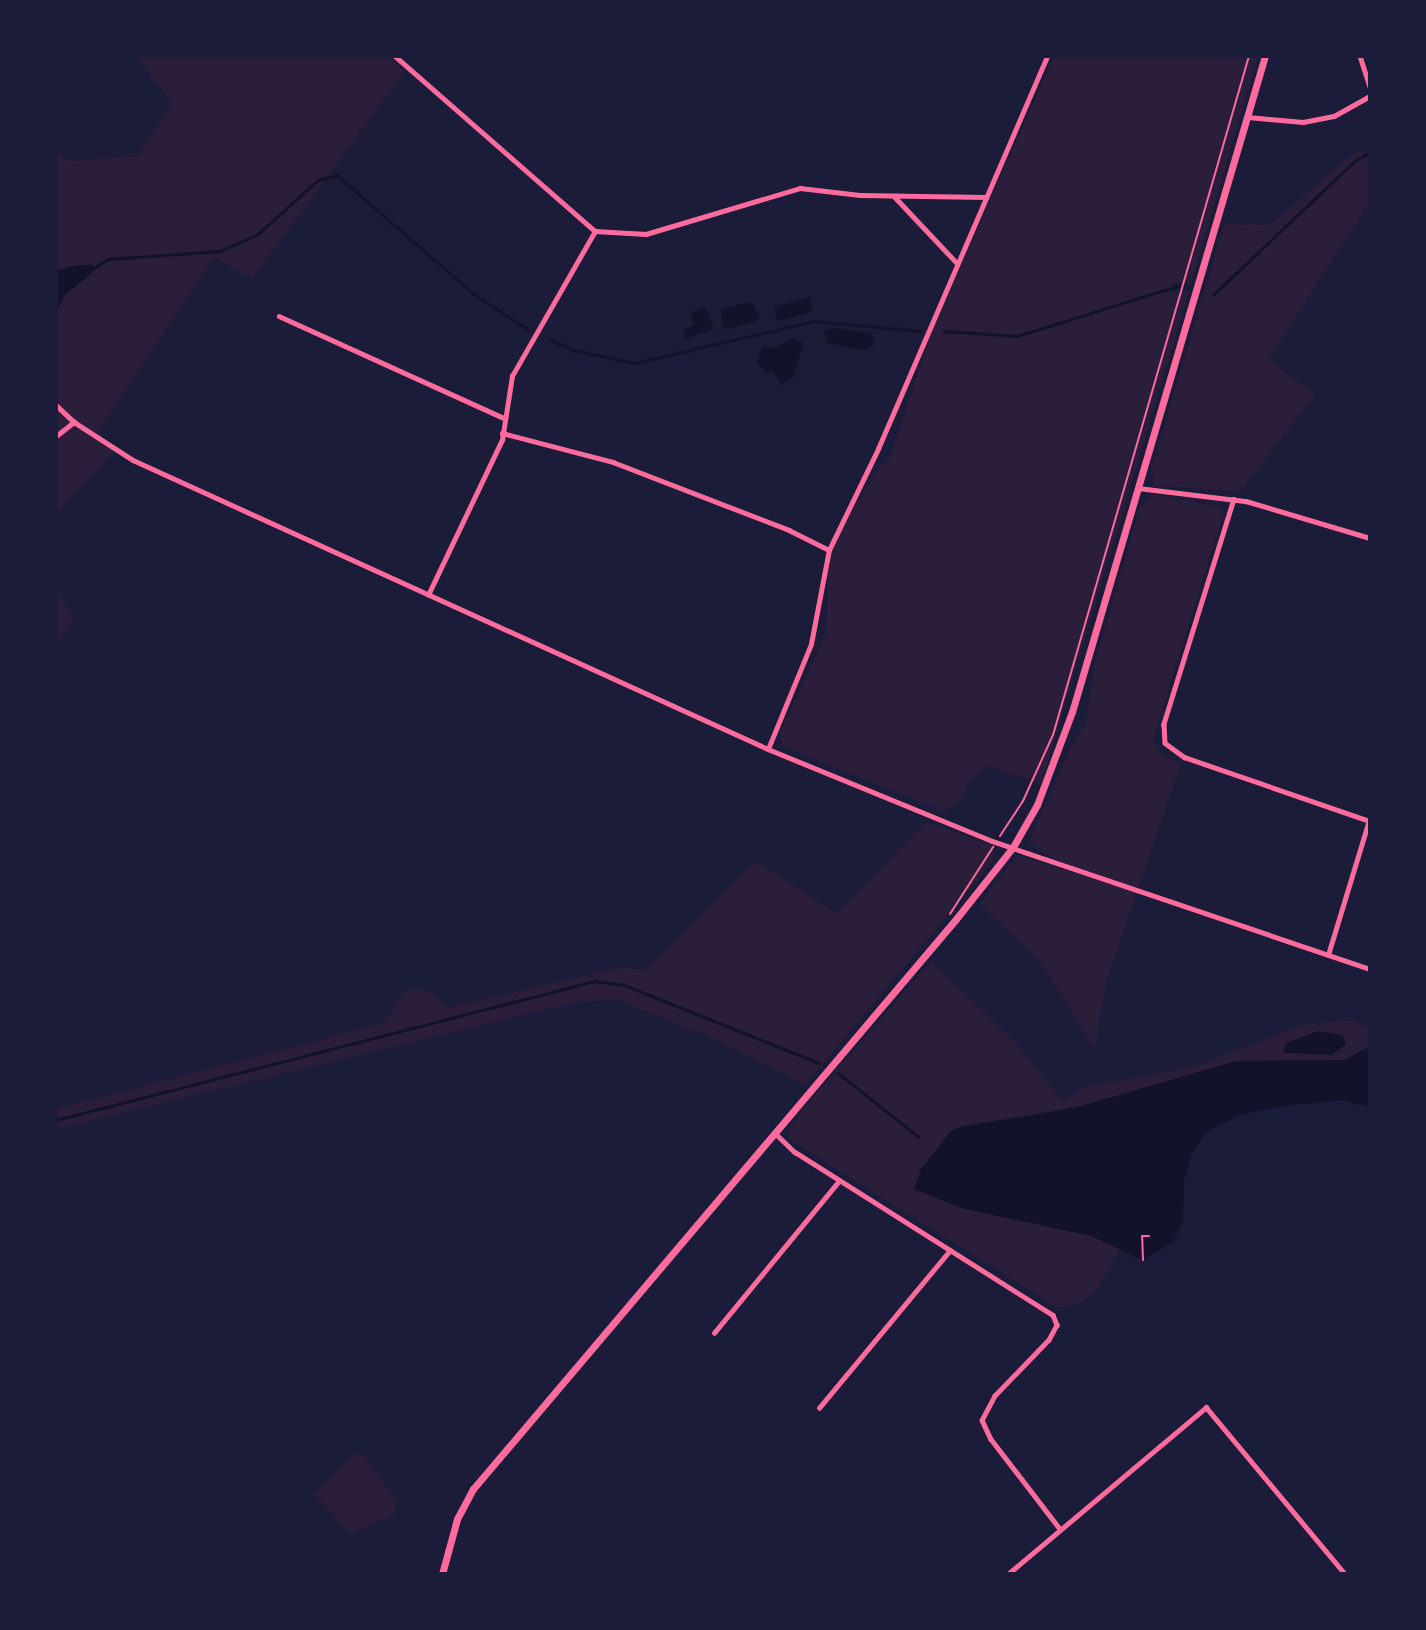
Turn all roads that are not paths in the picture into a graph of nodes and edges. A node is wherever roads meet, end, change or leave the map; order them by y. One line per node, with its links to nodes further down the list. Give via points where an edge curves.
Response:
1 (395, 56): 10 (street)
2 (1047, 56): 9 (street)
3 (1265, 56): 7 (main road)
4 (1360, 56): 5 (street)
5 (1370, 86)
6 (1370, 96): 7 (street, via 1334,116 1303,122)
7 (1247, 116): 18 (main road)
8 (893, 196): 9 (street); 10 (street, via 800,188 646,234); 11 (street)
9 (986, 197): 11 (street)
10 (596, 231): 14 (street, via 512,376)
11 (956, 262): 21 (street, via 878,449)
12 (279, 316): 14 (street)
13 (56, 405): 15 (street)
14 (502, 417): 16 (street)
15 (74, 422): 17 (street); 22 (street, via 133,460)
16 (502, 433): 21 (street, via 613,462); 22 (street)
17 (56, 436)
18 (1138, 488): 19 (street); 25 (main road, via 1060,753)
19 (1234, 499): 20 (street); 24 (street, via 1164,724 1165,743 1184,757)
20 (1370, 538)
21 (829, 550): 23 (street, via 811,644)
22 (428, 595): 23 (street)
23 (768, 749): 25 (street, via 995,843)
24 (1370, 820): 26 (street)
25 (1013, 846): 26 (street); 28 (main road)
26 (1328, 955): 27 (street)
27 (1370, 969)
28 (775, 1132): 29 (street, via 795,1152); 34 (main road, via 473,1489 457,1518)
29 (839, 1181): 30 (street); 31 (street)
30 (950, 1250): 32 (street); 33 (street, via 1038,1302 1056,1321 1049,1340 995,1396 982,1420 991,1439)
31 (714, 1333)
32 (819, 1408)
33 (1060, 1529): 35 (street); 36 (street, via 1206,1408)
34 (442, 1574)
35 (1007, 1574)
36 (1345, 1574)

